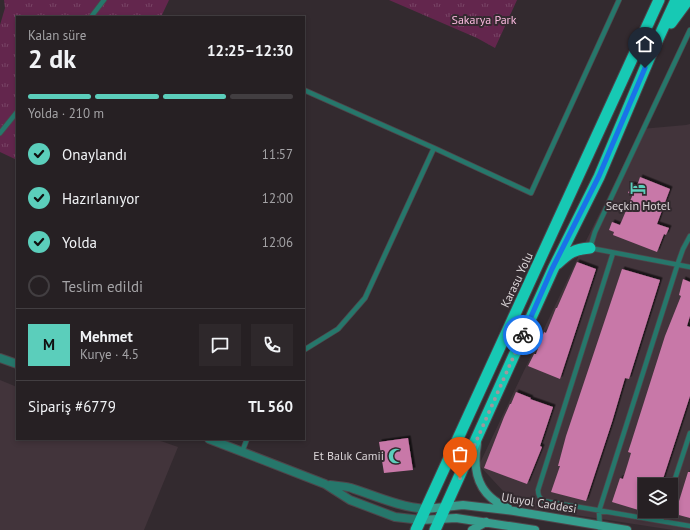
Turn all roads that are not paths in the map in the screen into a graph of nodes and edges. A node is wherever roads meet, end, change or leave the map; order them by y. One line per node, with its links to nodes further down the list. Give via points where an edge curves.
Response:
1 (104, 0): 7 (lane)
2 (619, 0): 14 (lane, via 531,193)
3 (651, 0): 9 (highway)
4 (659, 0): 9 (highway)
5 (676, 0): 10 (highway)
6 (688, 0): 10 (highway)
7 (92, 16)
8 (690, 30): 16 (lane, via 595,232)
9 (641, 41): 32 (highway, Karasu Yolu)
10 (651, 54): 20 (highway, via 599,176)
11 (305, 90): 14 (lane)
12 (16, 113): 13 (lane)
13 (0, 133)
14 (434, 148): 21 (lane, via 365,298 338,329)
15 (690, 236): 18 (lane)
16 (590, 248): 17 (lane); 20 (highway, via 578,249 568,254)
17 (613, 252): 18 (lane); 34 (lane, via 538,490 540,499 544,501)
18 (677, 265): 19 (lane); 34 (lane)
19 (690, 267)
20 (552, 269): 25 (highway)
21 (305, 349)
22 (0, 358): 23 (street)
23 (16, 364)
24 (690, 433): 29 (lane)
25 (479, 434): 31 (highway); 33 (main road, via 475,465 479,482 488,495)
26 (211, 440): 28 (street)
27 (247, 440): 28 (lane)
28 (242, 452): 30 (street)
29 (675, 478)
30 (325, 484): 32 (street, via 353,488 413,508); 38 (street, via 350,500)
31 (446, 507): 32 (main road, Uluyol Caddesi); 33 (main road, Uluyol Caddesi, via 463,504); 39 (highway)
32 (426, 508): 38 (highway, Karasu Yolu)
33 (514, 511): 42 (main road, Uluyol Caddesi)
34 (599, 511): 36 (lane); 42 (lane)
35 (662, 518): 36 (lane)
36 (661, 521): 40 (lane)
37 (486, 522): 39 (main road, via 456,518); 41 (main road); 43 (main road)
38 (418, 525): 39 (main road)
39 (438, 525)
40 (690, 526)
41 (500, 527): 44 (main road)
42 (600, 528): 45 (main road, Uluyol Caddesi)
43 (472, 530)
44 (535, 530)
45 (627, 530)

